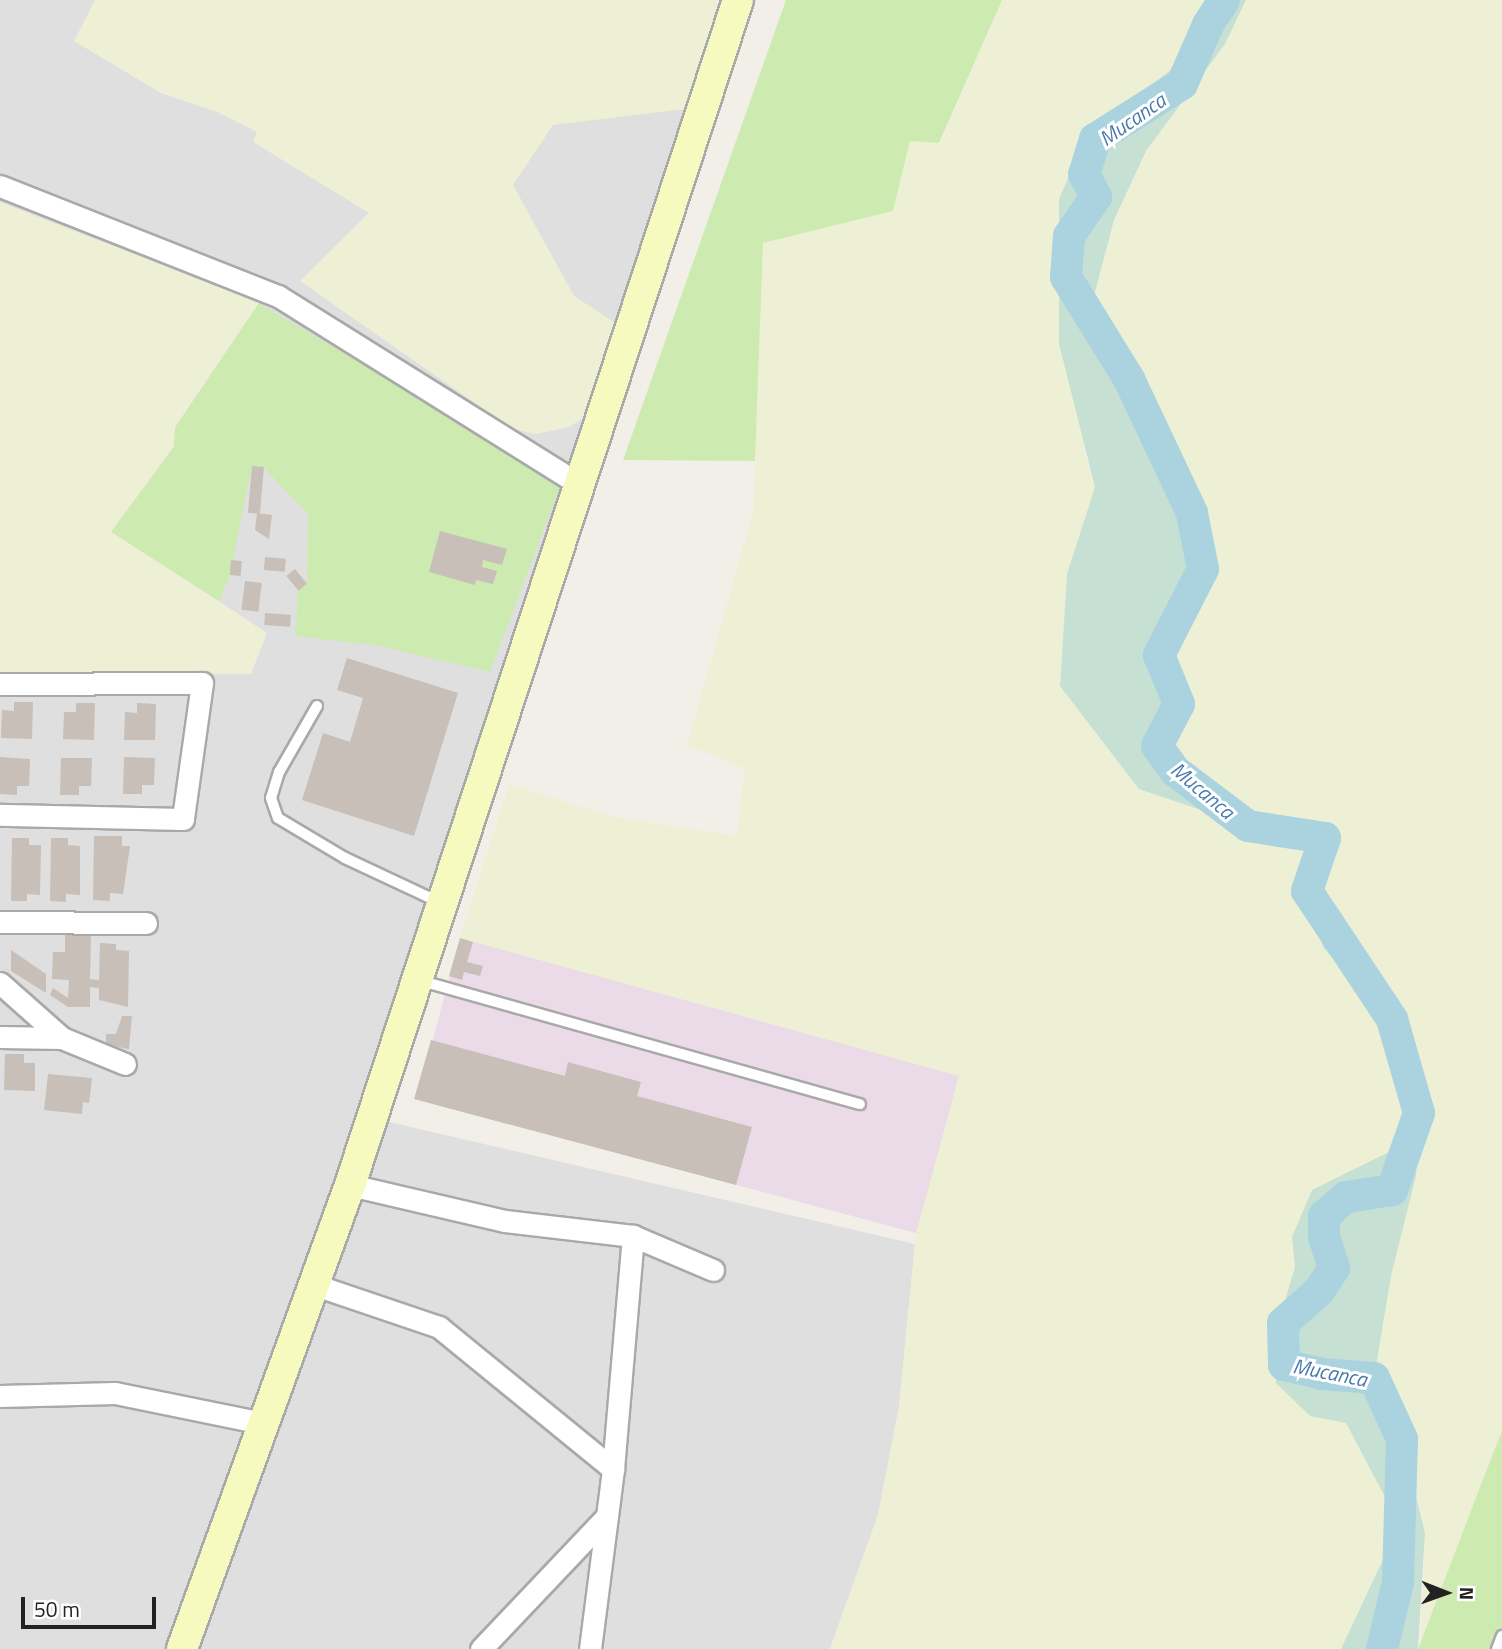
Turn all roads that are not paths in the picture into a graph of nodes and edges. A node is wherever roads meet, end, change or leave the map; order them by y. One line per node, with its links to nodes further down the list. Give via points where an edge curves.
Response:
1 (738, 0): 3 (street)
2 (0, 186): 3 (street, via 278,296)
3 (582, 485): 7 (street)
4 (0, 684): 6 (street, via 202,684 183,819)
5 (317, 706): 7 (lane, via 279,772 271,798 278,818 345,858)
6 (0, 815)
7 (441, 903): 10 (street)
8 (0, 922): 9 (street)
9 (146, 923)
10 (416, 979): 15 (lane); 16 (street)
11 (0, 983): 13 (street)
12 (0, 1037): 13 (street)
13 (62, 1038): 14 (street)
14 (125, 1064)
15 (860, 1104)
16 (350, 1185): 17 (street, via 505,1222); 19 (street)
17 (633, 1236): 18 (street); 22 (street)
18 (713, 1270)
19 (315, 1286): 21 (street); 22 (street, via 439,1327)
20 (0, 1396): 21 (street, via 116,1393)
21 (263, 1423): 25 (street)
22 (613, 1469): 23 (street)
23 (607, 1516): 26 (street); 27 (street)
24 (1502, 1636): 28 (lane)
25 (182, 1649)
26 (481, 1649)
27 (590, 1649)
28 (1497, 1649)

